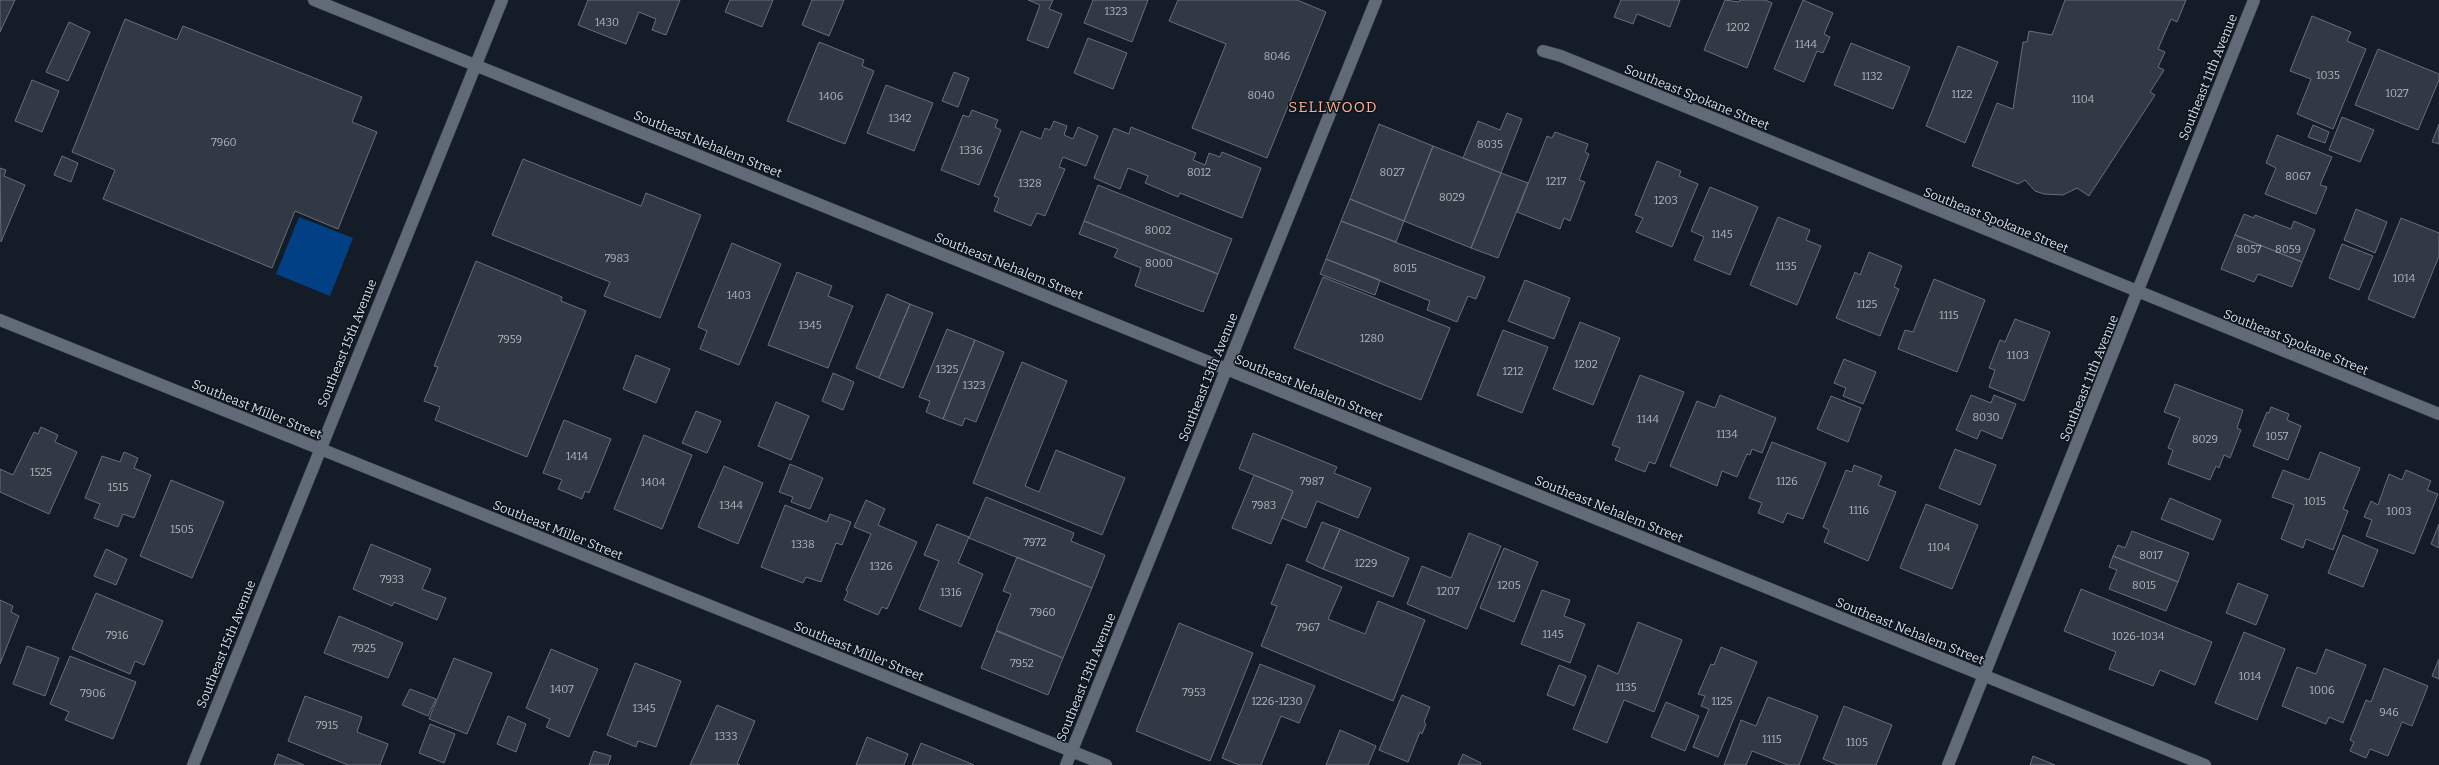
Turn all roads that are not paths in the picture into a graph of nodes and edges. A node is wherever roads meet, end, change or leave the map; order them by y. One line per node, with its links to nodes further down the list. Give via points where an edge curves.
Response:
1 (314, 0): 6 (street, Southeast Nehalem Street)
2 (502, 0): 6 (street, Southeast 15th Avenue)
3 (1376, 0): 9 (street, Southeast 13th Avenue)
4 (2254, 0): 7 (street, Southeast 11th Avenue)
5 (1543, 51): 7 (street, Southeast Spokane Street, via 1561,56)
6 (476, 65): 9 (street, Southeast Nehalem Street); 11 (street, Southeast 15th Avenue)
7 (2138, 293): 10 (street, Southeast Spokane Street); 12 (street, Southeast 11th Avenue)
8 (0, 320): 11 (street, Southeast Miller Street)
9 (1227, 370): 12 (street, Southeast Nehalem Street); 13 (street, Southeast 13th Avenue)
10 (2439, 414)
11 (319, 450): 13 (street, Southeast Miller Street); 14 (street, Southeast 15th Avenue)
12 (1984, 676): 17 (street, Southeast 11th Avenue); 18 (street, Southeast Nehalem Street)
13 (1071, 751): 15 (street, Southeast 13th Avenue); 16 (street, Southeast Miller Street)
14 (193, 765)
15 (1066, 765)
16 (1106, 765)
17 (1948, 765)
18 (2205, 765)

